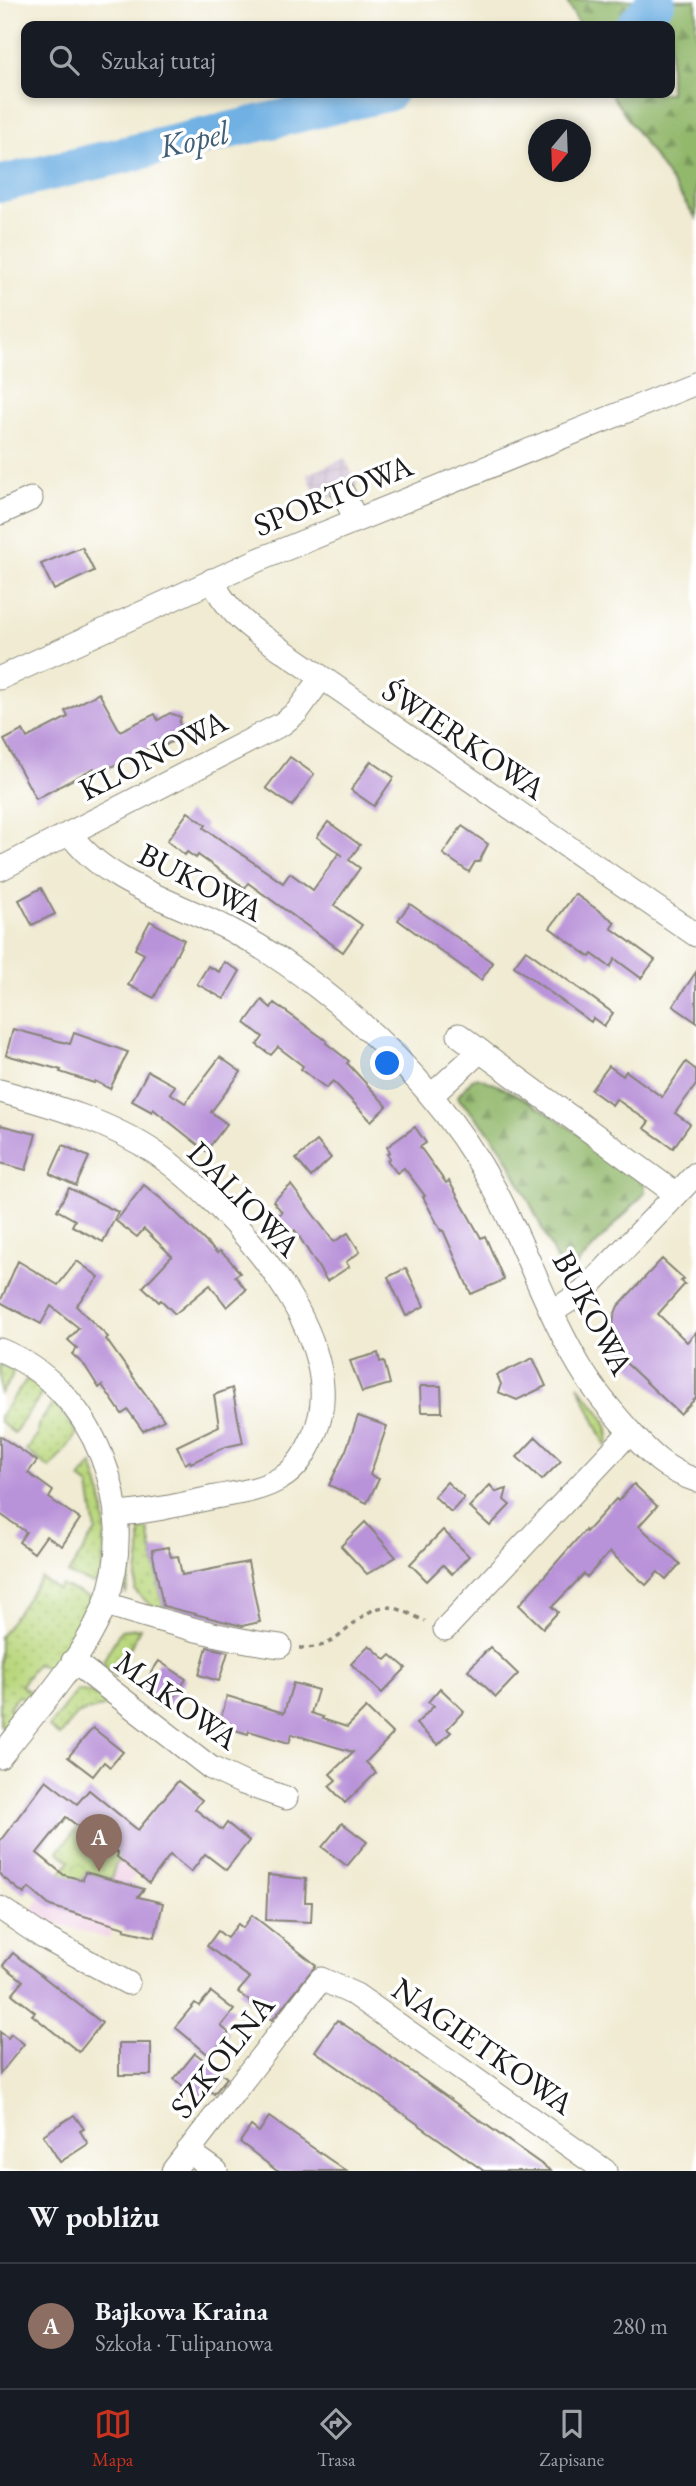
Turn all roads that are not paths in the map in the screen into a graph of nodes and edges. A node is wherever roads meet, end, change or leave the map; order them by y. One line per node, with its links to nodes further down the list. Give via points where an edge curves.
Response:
1 (696, 383): 5 (street, SPORTOWA)
2 (343, 493): 5 (street)
3 (31, 499): 4 (street)
4 (0, 513)
5 (355, 520): 6 (street, SPORTOWA)
6 (212, 580): 7 (street, SPORTOWA); 8 (street, ŚWIERKOWA, via 226,605 245,624)
7 (0, 678)
8 (321, 679): 9 (street, KLONOWA, via 282,724); 11 (street, ŚWIERKOWA)
9 (70, 833): 10 (street, KLONOWA); 15 (street, BUKOWA, via 105,869 230,930 298,973 369,1031)
10 (0, 869)
11 (696, 935)
12 (459, 1035): 13 (street)
13 (480, 1051): 15 (street); 17 (street)
14 (0, 1091): 22 (street, DALIOWA, via 98,1122 172,1165 226,1215 275,1272 297,1309 315,1354 321,1416 307,1451 283,1478 151,1511)
15 (432, 1095): 18 (street, BUKOWA, via 480,1163)
16 (696, 1174): 17 (street)
17 (676, 1194): 18 (street, via 583,1292)
18 (553, 1311): 20 (street, BUKOWA, via 586,1377)
19 (0, 1350): 22 (street, via 38,1371 76,1408 105,1466)
20 (630, 1432): 21 (street, BUKOWA, via 665,1466); 24 (street)
21 (696, 1479)
22 (116, 1514): 23 (street, via 114,1571)
23 (105, 1604): 25 (street, via 197,1632); 26 (street)
24 (445, 1629)
25 (280, 1646)
26 (73, 1661): 27 (street); 28 (street, MAKOWA, via 211,1768)
27 (0, 1757)
28 (286, 1798)
29 (0, 1908): 31 (street)
30 (321, 1979): 32 (street, SZKOLNA); 35 (street, NAGIETKOWA, via 356,1995)
31 (128, 1983)
32 (188, 2151): 33 (street, SZKOLNA); 34 (street)
33 (173, 2171)
34 (216, 2171)
35 (605, 2171)

